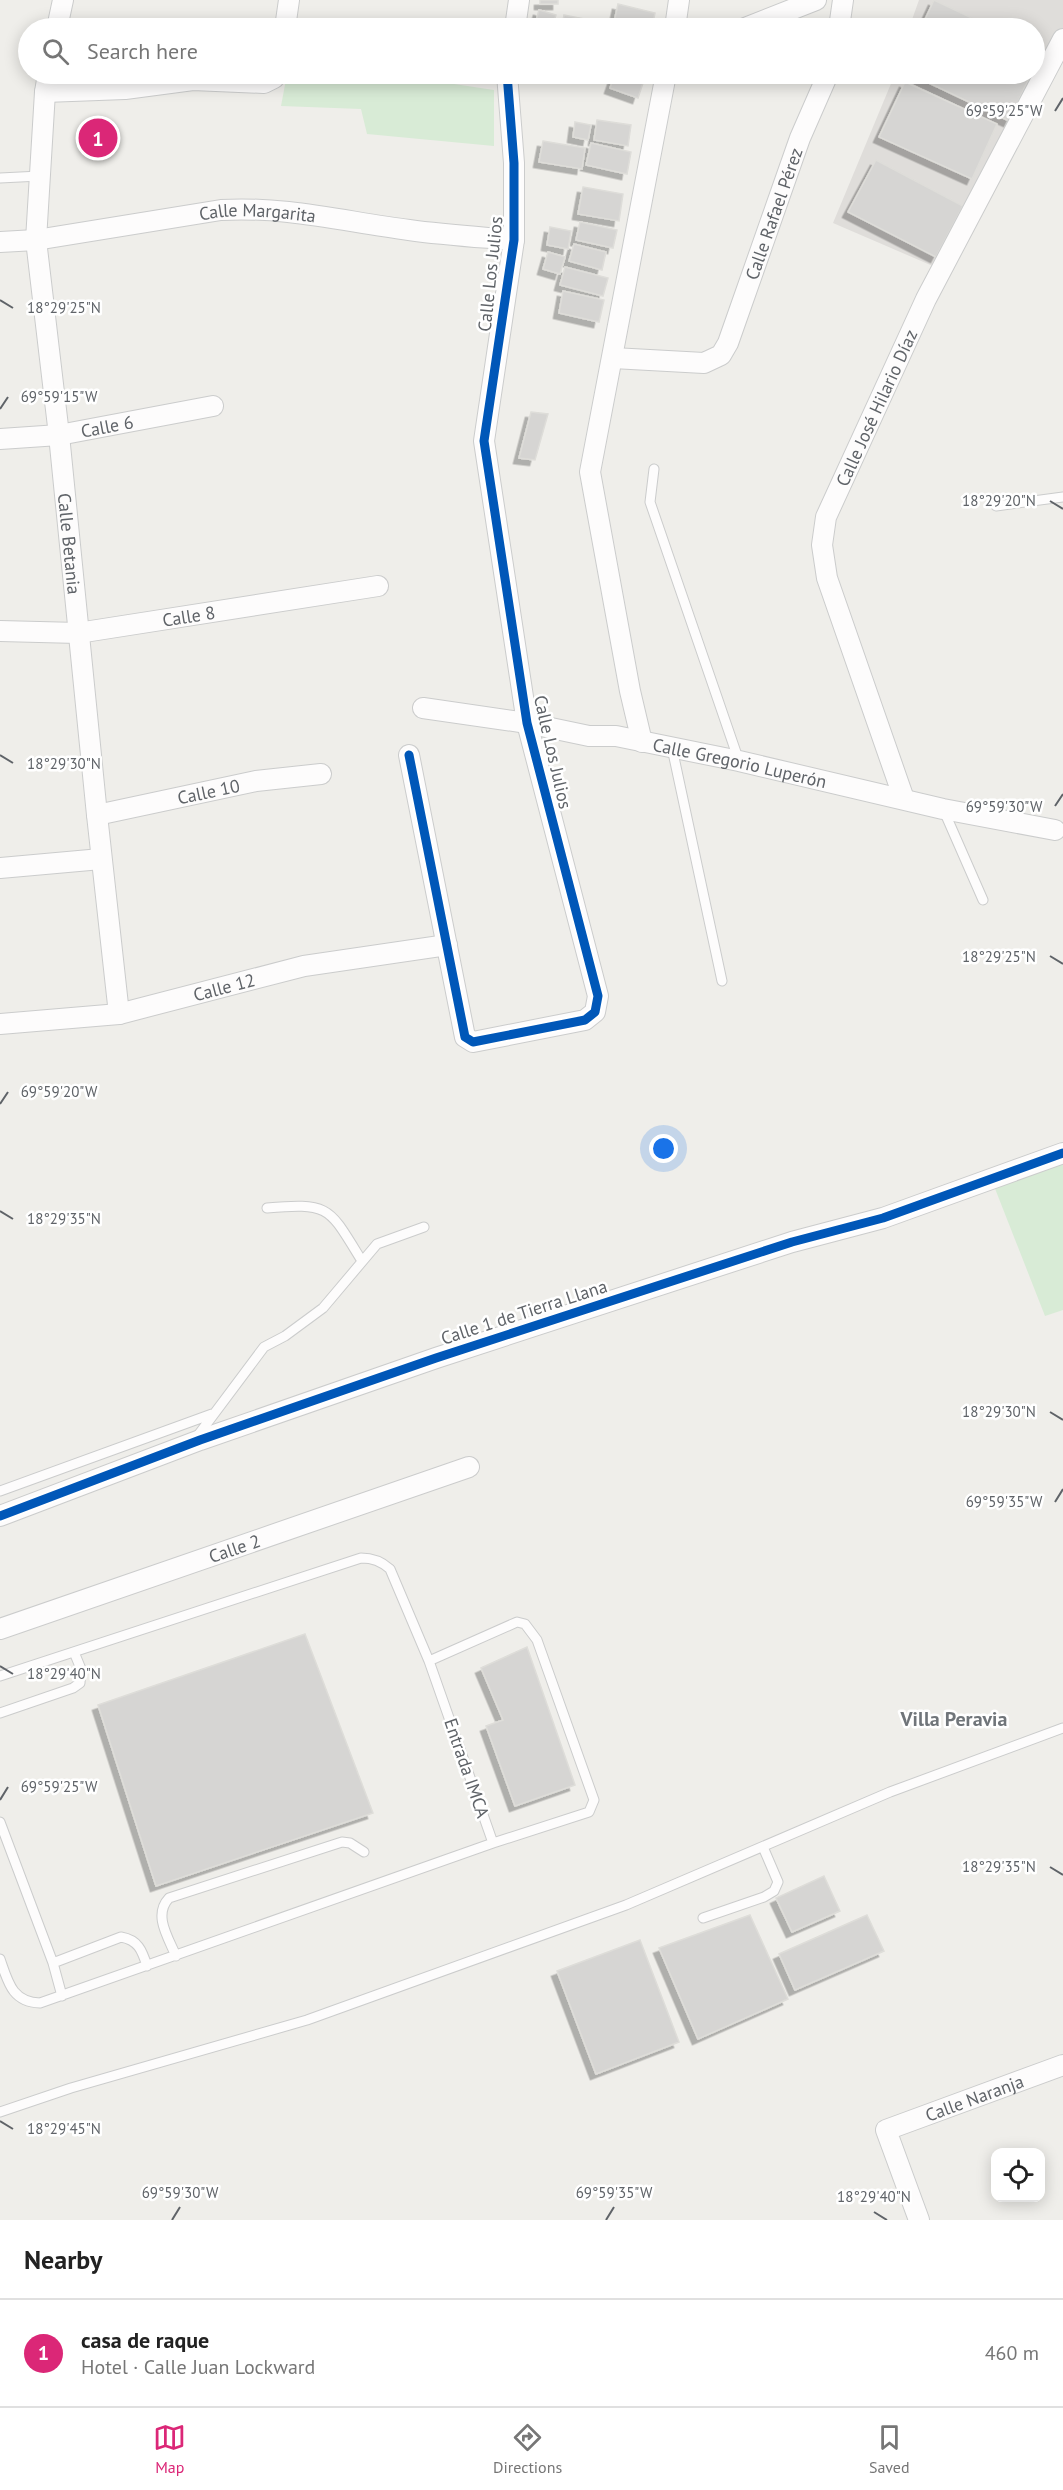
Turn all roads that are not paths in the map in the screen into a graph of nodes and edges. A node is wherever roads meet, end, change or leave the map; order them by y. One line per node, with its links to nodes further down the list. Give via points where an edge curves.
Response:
1 (63, 0): 7 (street)
2 (289, 0): 8 (street)
3 (519, 0): 9 (street)
4 (679, 0): 10 (street)
5 (816, 0): 11 (street)
6 (843, 0): 12 (street)
7 (59, 18)
8 (286, 18)
9 (516, 18)
10 (676, 18)
11 (770, 18)
12 (840, 18)
13 (1063, 39): 14 (street, Calle José Hilario Díaz)
14 (1045, 73)
15 (47, 84): 22 (street, Calle Betania)
16 (63, 84): 17 (street, via 125,88)
17 (159, 84)
18 (508, 84): 25 (street, Calle Los Julios, via 514,163)
19 (664, 84): 27 (street)
20 (824, 84): 27 (street, Calle Rafael Pérez, via 721,355 704,363)
21 (1039, 84): 44 (street, Calle José Hilario Díaz, via 926,299 826,517 822,545 827,578)
22 (40, 176): 23 (lane); 24 (street, Calle Betania)
23 (0, 178)
24 (36, 240): 25 (street, Calle Margarita, via 243,208); 26 (street, Calle Margarita); 29 (street, Calle Betania)
25 (514, 240): 38 (street, Calle Los Julios, via 484,441)
26 (0, 242)
27 (613, 357): 39 (street, via 590,472 627,680)
28 (213, 406): 29 (street, Calle 6)
29 (59, 435): 30 (street, Calle 6); 36 (street, Calle Betania)
30 (0, 439)
31 (654, 469): 42 (lane, via 650,502)
32 (1063, 497): 33 (lane)
33 (996, 506)
34 (378, 585): 36 (street, Calle 8)
35 (0, 631): 36 (street, Calle 8)
36 (78, 633): 46 (street, Calle Betania)
37 (423, 708): 38 (street, Calle Gregorio Luperón)
38 (527, 723): 39 (street, Calle Gregorio Luperón); 51 (street, Calle Los Julios, via 598,996 596,1012 585,1020 473,1042 465,1037 462,1028)
39 (642, 742): 40 (street, Calle Gregorio Luperón)
40 (672, 748): 42 (street, Calle Gregorio Luperón); 52 (lane)
41 (409, 755): 51 (street, Calle Los Julios)
42 (739, 761): 44 (street, Calle Gregorio Luperón)
43 (321, 774): 46 (street, Calle 10, via 256,781)
44 (904, 799): 45 (street, Calle Gregorio Luperón)
45 (943, 809): 47 (street, Calle Gregorio Luperón); 50 (lane)
46 (96, 815): 48 (street, Calle Betania)
47 (1055, 830)
48 (101, 859): 49 (street); 53 (street, Calle Betania)
49 (0, 868)
50 (983, 900)
51 (447, 945): 53 (street, Calle 12, via 304,966)
52 (722, 981)
53 (119, 1014): 54 (street, Calle 12)
54 (0, 1023)
55 (1063, 1153): 60 (street, Calle 1 de Tierra Llana, via 883,1218 792,1242 436,1358)
56 (267, 1208): 58 (lane, via 311,1205 323,1210 335,1218)
57 (424, 1227): 58 (lane, via 377,1244)
58 (362, 1261): 59 (lane, via 323,1308 264,1347)
59 (213, 1413): 60 (lane); 62 (lane)
60 (193, 1443): 63 (street, Calle 1 de Tierra Llana)
61 (469, 1467): 64 (street, Calle 2)
62 (0, 1491)
63 (0, 1516)
64 (0, 1629)
65 (74, 1652): 66 (lane, Entrada IMCA, via 361,1558 371,1558 390,1569); 67 (lane, Entrada IMCA); 68 (lane, via 82,1676 80,1683)
66 (429, 1661): 71 (lane, Entrada IMCA); 71 (lane, via 516,1622 525,1624 537,1640 594,1800 589,1812)
67 (0, 1676)
68 (0, 1713)
69 (1063, 1728): 72 (lane, via 890,1792)
70 (0, 1822): 77 (lane)
71 (493, 1844): 75 (lane)
72 (763, 1847): 74 (lane, via 778,1882 774,1891); 81 (lane, via 626,1905 308,2020)
73 (364, 1852): 75 (lane, via 342,1842 169,1898 161,1912 162,1923)
74 (703, 1918)
75 (176, 1956): 78 (lane)
76 (0, 1959): 79 (lane, via 11,1991 22,1999 40,2003)
77 (53, 1963): 78 (lane, via 121,1937 137,1943); 79 (lane)
78 (147, 1966): 79 (lane)
79 (62, 1996)
80 (1063, 2065): 82 (street, Calle Naranja, via 886,2130)
81 (0, 2112)
82 (919, 2220)

